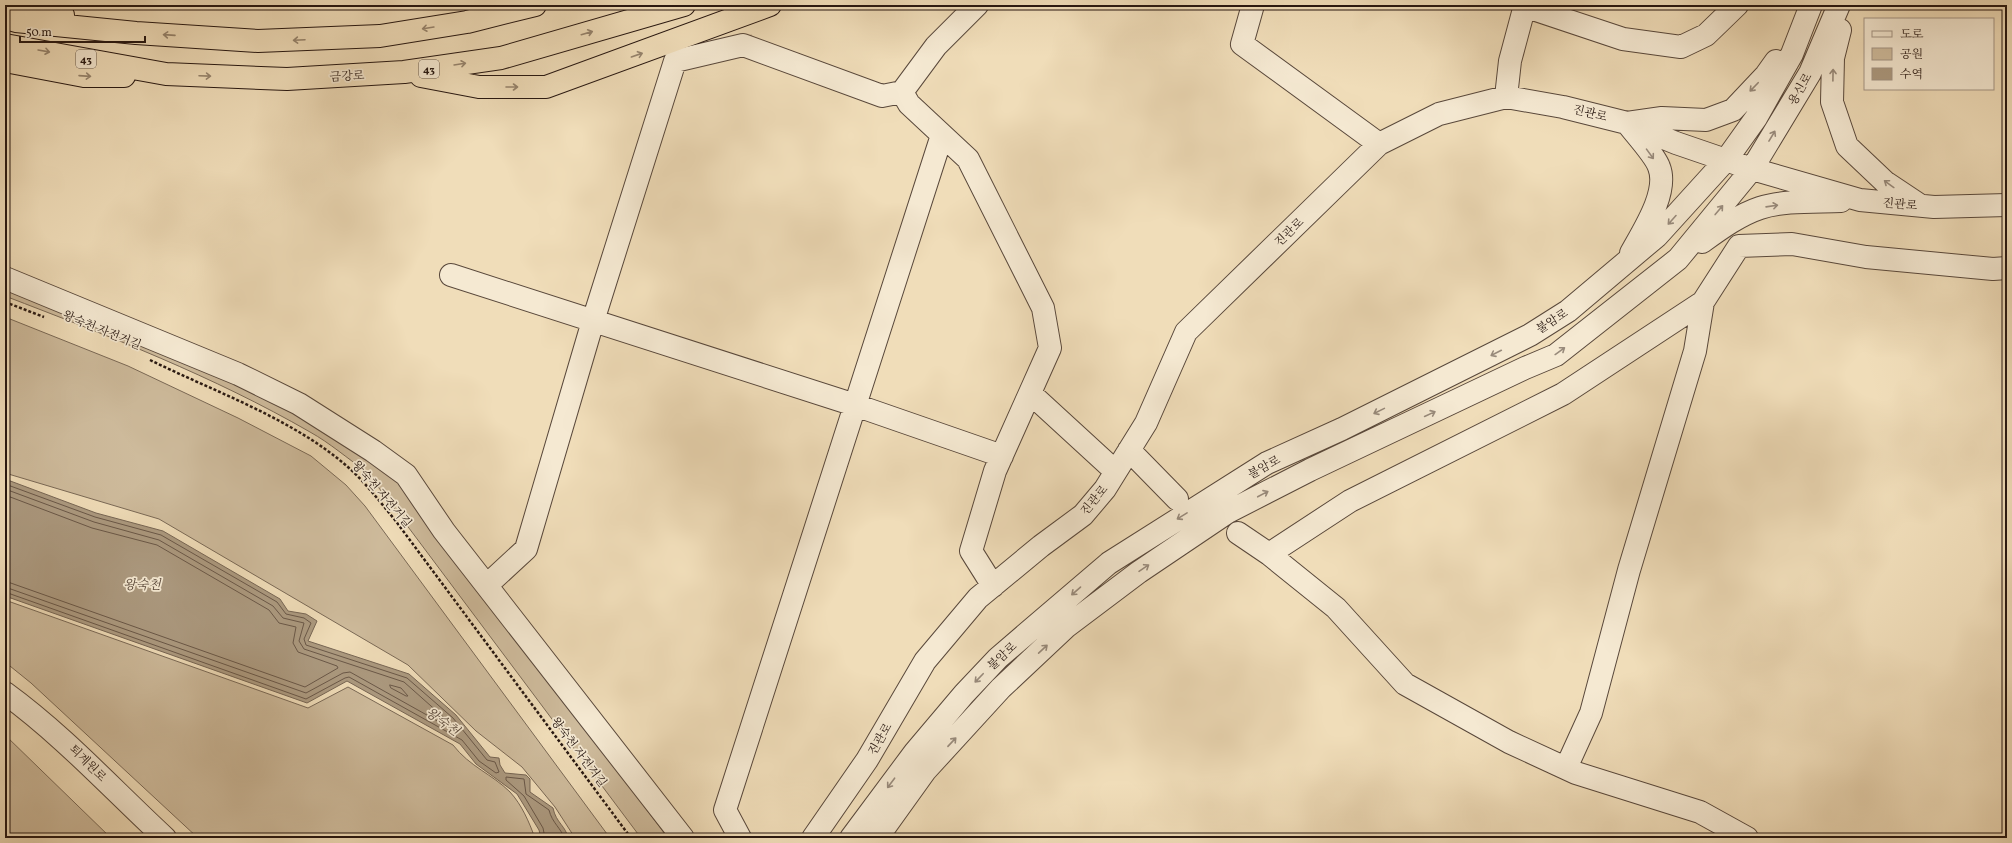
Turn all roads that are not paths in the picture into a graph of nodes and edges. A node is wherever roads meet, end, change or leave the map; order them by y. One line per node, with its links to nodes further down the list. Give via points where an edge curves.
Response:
1 (25, 5): 13 (highway)
2 (534, 5): 13 (highway, one-way to 13, via 467,22 380,36 258,41)
3 (684, 5): 16 (highway, 금강로 / 43, one-way to 3, via 501,58)
4 (770, 5): 16 (highway, one-way to 4, via 480,87 546,87)
5 (978, 5): 18 (street, via 936,46)
6 (1253, 5): 22 (street, via 1242,44)
7 (1524, 5): 8 (street, via 1623,39 1682,47 1706,35); 19 (street, via 1510,61)
8 (1737, 5)
9 (1839, 5): 24 (street, 용신로, one-way to 9, via 1810,73)
10 (1846, 5): 27 (street, one-way to 10, via 1885,182 1847,146 1832,102 1833,58)
11 (1807, 14): 20 (street, one-way to 20, via 1766,75 1733,110 1706,120 1662,118); 23 (street, 불암로, via 1792,54 1756,118)
12 (5, 18): 13 (highway)
13 (136, 33)
14 (5, 44): 17 (highway, 금강로 / 43, one-way to 17)
15 (5, 61): 17 (highway, one-way to 17, via 84,76)
16 (404, 72): 17 (highway, 금강로 / 43, one-way to 16, via 287,79)
17 (166, 74)
18 (902, 92): 21 (street, via 909,104); 34 (street, via 882,96 743,45 675,62)
19 (1506, 97): 20 (street, 진관로, via 1563,107); 22 (street, 진관로, via 1439,114)
20 (1627, 123): 23 (street, 진관로); 29 (street, one-way to 29, via 1660,167 1661,190 1648,222)
21 (942, 135): 35 (street, via 968,159 1043,308 1050,348); 36 (street)
22 (1379, 144): 37 (street, 진관로, via 1186,332 1146,422)
23 (1726, 160): 24 (street, 진관로); 29 (street, 불암로, one-way to 29, via 1657,236)
24 (1752, 169): 25 (street, 진관로); 28 (street, 불암로, one-way to 24)
25 (1860, 200): 27 (street, 진관로); 28 (street, one-way to 25, via 1732,221 1761,207)
26 (2007, 205): 27 (street, 진관로)
27 (1921, 206)
28 (1678, 259): 46 (street, 불암로, one-way to 28, via 1061,632 1139,572 1228,512 1310,470 1556,355)
29 (1625, 264): 46 (street, 불암로, one-way to 46, via 1568,311 1530,335 1267,463 1109,563 998,658 964,694)
30 (2007, 268): 33 (street, via 1866,258 1792,244 1739,246)
31 (451, 275): 34 (street)
32 (5, 278): 43 (street, via 238,374 299,404 373,451 406,475 444,530)
33 (1703, 302): 42 (street, via 1563,394 1350,501); 47 (street, via 1695,351 1629,570 1591,713)
34 (593, 321): 36 (street); 43 (street, via 526,549)
35 (1030, 393): 38 (street); 39 (street)
36 (855, 405): 38 (street); 50 (street, via 725,810)
37 (1128, 450): 39 (street, 진관로); 40 (street)
38 (1002, 456): 44 (street, via 971,551)
39 (1115, 471): 44 (street, 진관로, via 1105,489 1083,515)
40 (1178, 499)
41 (1238, 533): 42 (street)
42 (1269, 554): 47 (street, via 1336,608 1406,684 1509,742)
43 (487, 585): 49 (street)
44 (992, 586): 51 (street, 진관로, via 978,598 925,661 867,760)
45 (5, 693): 48 (street, 퇴계원로, via 64,740)
46 (920, 761): 52 (street, 불암로, one-way to 52); 53 (street, 불암로)
47 (1566, 768): 54 (street, via 1700,812)
48 (165, 838)
49 (683, 838)
50 (740, 838)
51 (813, 838)
52 (851, 838)
53 (877, 838)
54 (1747, 838)

